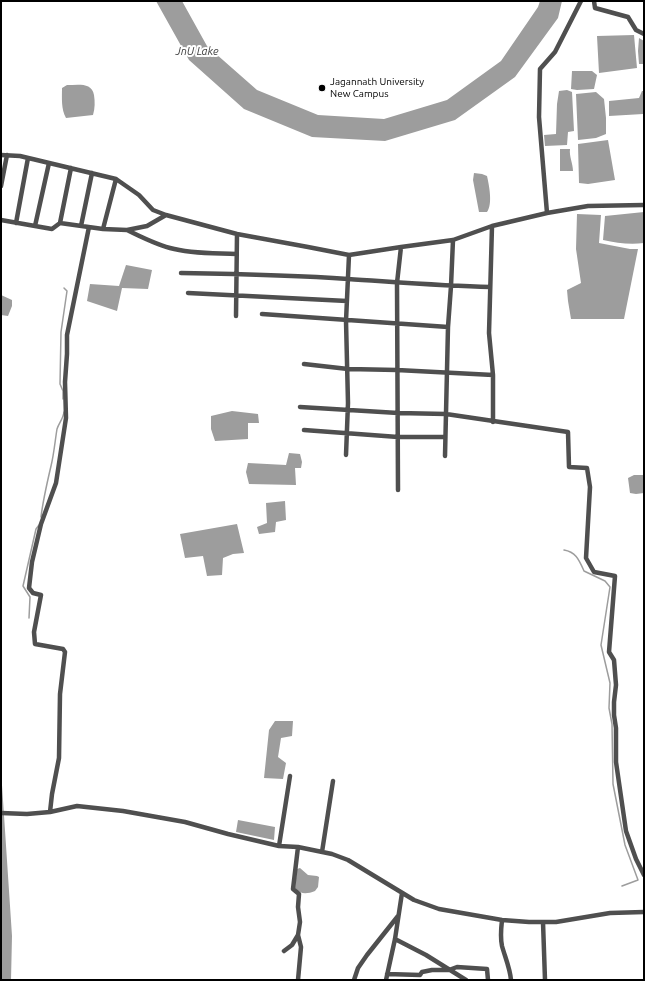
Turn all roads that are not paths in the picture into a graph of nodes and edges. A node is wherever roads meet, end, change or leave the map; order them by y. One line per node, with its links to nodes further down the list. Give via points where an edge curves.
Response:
1 (581, 1): 13 (street, via 554,52 540,69 539,117)
2 (594, 1): 3 (street, via 595,8 628,17 636,30)
3 (644, 34)
4 (1, 155): 5 (street)
5 (8, 155): 6 (street); 11 (street)
6 (28, 158): 7 (street); 17 (street)
7 (50, 163): 8 (street); 18 (street)
8 (71, 168): 9 (street); 16 (street)
9 (92, 173): 10 (street); 19 (street)
10 (116, 179): 14 (street, via 139,195 153,210); 22 (street)
11 (1, 186)
12 (644, 205): 13 (street, via 588,206)
13 (547, 213): 20 (street)
14 (166, 215): 23 (street, via 147,226); 24 (street)
15 (1, 220): 17 (street)
16 (60, 222): 18 (street, via 52,229); 19 (street)
17 (16, 223): 18 (street)
18 (35, 226)
19 (81, 226): 21 (street)
20 (492, 226): 25 (street); 34 (street)
21 (89, 227): 22 (street); 62 (street, via 67,335 66,418 56,483 32,562 29,588 41,595 34,632 35,644 62,649 65,652 60,694 59,758)
22 (103, 229): 23 (street)
23 (127, 230): 27 (street, via 170,248)
24 (237, 234): 27 (street); 28 (street)
25 (453, 240): 26 (street); 33 (street)
26 (401, 247): 28 (street); 32 (street)
27 (236, 254): 30 (street)
28 (349, 256): 31 (street)
29 (181, 273): 30 (street)
30 (236, 274): 31 (street); 36 (street)
31 (348, 279): 32 (street); 37 (street)
32 (398, 283): 33 (street); 41 (street)
33 (451, 286): 34 (street); 42 (street)
34 (490, 287): 47 (street, via 489,333)
35 (188, 293): 36 (street)
36 (236, 296): 37 (street); 39 (street)
37 (347, 301): 40 (street)
38 (262, 314): 40 (street)
39 (236, 316)
40 (346, 320): 41 (street); 44 (street)
41 (397, 323): 42 (street); 45 (street)
42 (448, 327): 46 (street)
43 (304, 364): 44 (street)
44 (348, 369): 45 (street); 49 (street)
45 (397, 370): 46 (street); 50 (street)
46 (447, 373): 47 (street); 51 (street)
47 (493, 375): 52 (street)
48 (300, 407): 49 (street)
49 (348, 410): 50 (street); 54 (street)
50 (398, 413): 51 (street); 55 (street)
51 (446, 414): 52 (street); 56 (street)
52 (493, 422): 67 (street, via 568,432 569,467 587,468 590,487 586,558 594,572 615,576 609,652 614,660 616,685 616,762 626,831)
53 (304, 430): 54 (street)
54 (347, 433): 55 (street); 57 (street)
55 (398, 437): 56 (street); 59 (street)
56 (445, 437): 58 (street)
57 (346, 455)
58 (445, 456)
59 (398, 490)
60 (290, 776): 64 (street)
61 (333, 781): 66 (street)
62 (50, 812): 63 (street); 64 (street, via 77,806 123,811 185,822)
63 (1, 813)
64 (279, 846): 65 (street)
65 (298, 847): 66 (street); 73 (street, via 293,889 299,894)
66 (322, 852): 68 (street, via 348,860)
67 (644, 875)
68 (402, 894): 70 (street); 71 (street, via 440,909)
69 (644, 912): 72 (street, via 610,913)
70 (399, 915): 74 (street); 79 (street, via 358,968)
71 (502, 920): 72 (street); 83 (street, via 500,933)
72 (543, 922): 84 (street)
73 (298, 935): 75 (street, via 292,945); 78 (street, via 301,947)
74 (395, 939): 76 (street); 77 (street)
75 (284, 951)
76 (449, 970): 77 (street, via 422,972 420,976); 81 (street); 82 (street, via 457,967 487,969)
77 (387, 974): 80 (street)
78 (298, 980)
79 (354, 980)
80 (386, 980)
81 (466, 980)
82 (488, 980)
83 (511, 980)
84 (545, 980)

